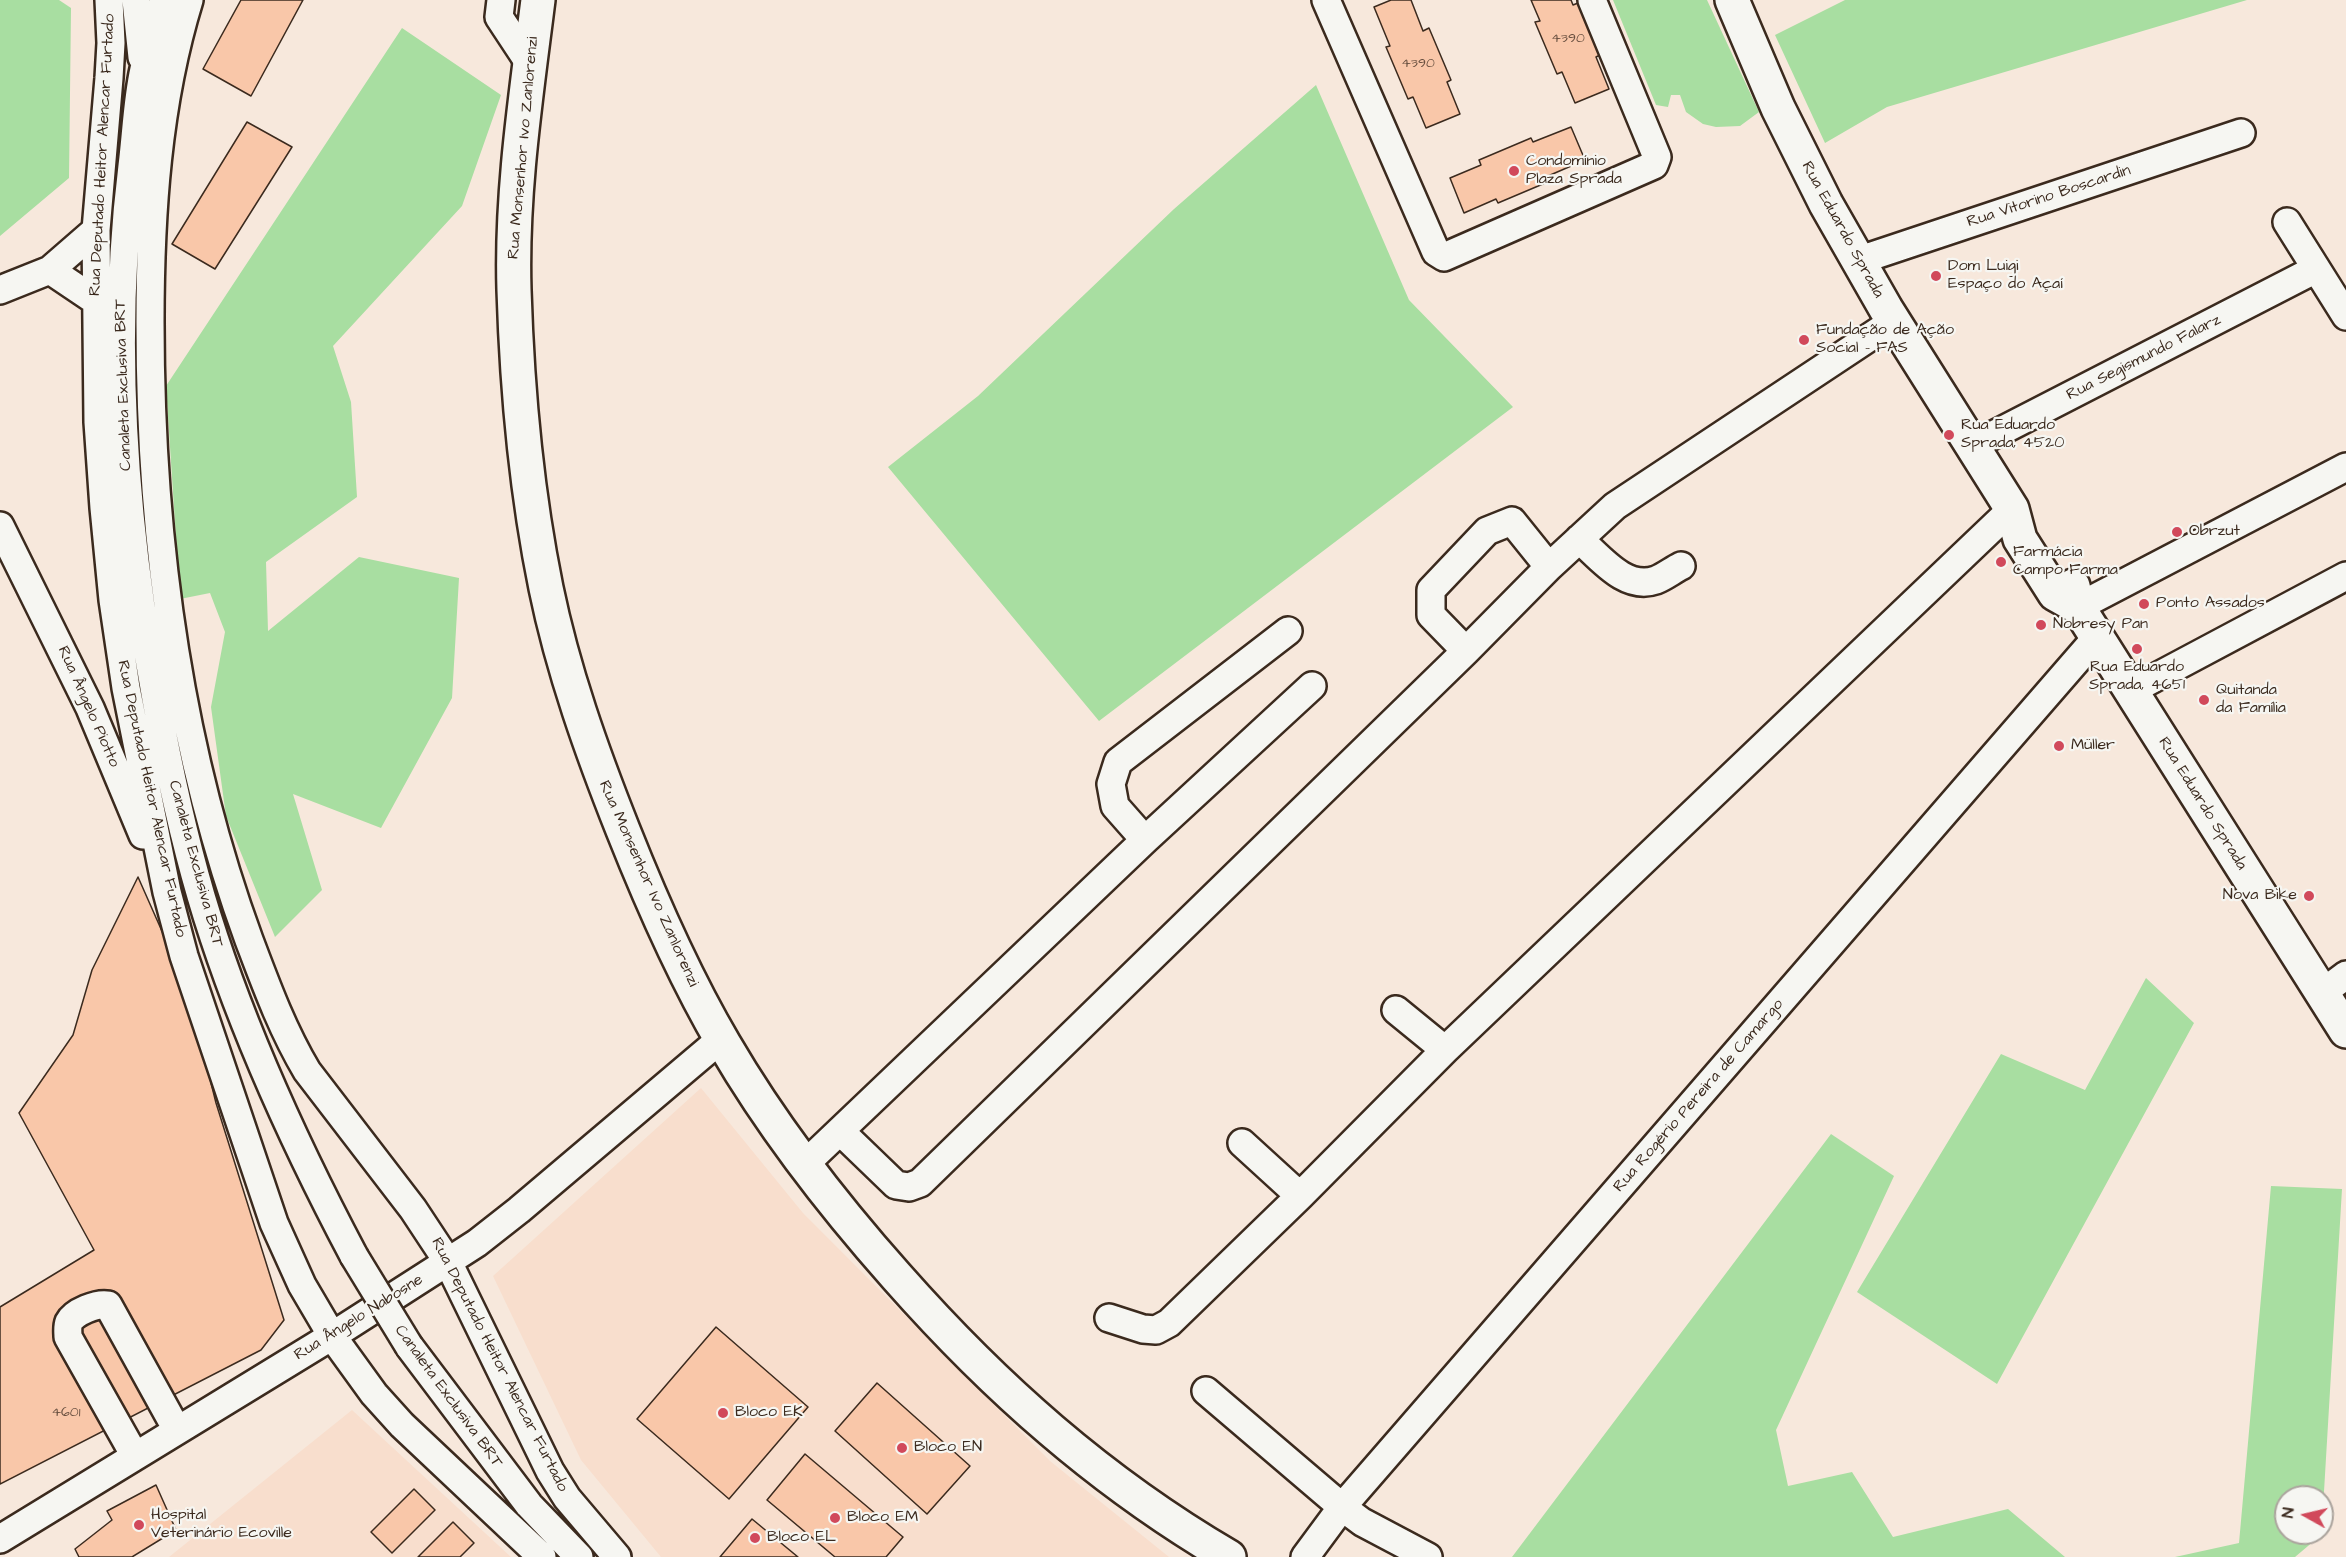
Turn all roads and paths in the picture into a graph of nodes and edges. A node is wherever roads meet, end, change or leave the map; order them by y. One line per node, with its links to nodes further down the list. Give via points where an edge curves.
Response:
1 (109, 0): 14 (street, Rua Deputado Heitor Alencar Furtado, via 111,43)
2 (136, 0): 11 (street, Canaleta Exclusiva BRT)
3 (164, 0): 11 (street, Canaleta Exclusiva BRT)
4 (189, 0): 46 (street, Rua Deputado Heitor Alencar Furtado, via 172,57 150,272 152,422 165,571 181,686 226,874 291,1044)
5 (501, 0): 10 (street, via 499,18)
6 (538, 0): 10 (main road, Rua Monsenhor Ivo Zanlorenzi)
7 (1326, 0): 8 (street, via 1436,252 1444,256 1654,165 1657,157)
8 (1592, 0)
9 (1732, 0): 15 (main road, Rua Eduardo Sprada, via 1799,151)
10 (530, 64): 40 (main road, Rua Monsenhor Ivo Zanlorenzi, via 518,179 514,285 525,449 546,589 597,765 673,945)
11 (143, 71): 55 (street, Canaleta Exclusiva BRT, bridge, via 126,211 121,299 127,480 147,654 186,842 224,965 253,1042 319,1189 354,1256 409,1346 529,1505)
12 (2241, 133): 15 (street, Rua Vitorino Boscardin)
13 (2287, 222): 16 (street)
14 (96, 230): 17 (street); 19 (street, Rua Deputado Heitor Alencar Furtado)
15 (1857, 261): 21 (main road, Rua Eduardo Sprada)
16 (2316, 269): 20 (street); 22 (street, Rua Segismundo Falarz)
17 (50, 270): 18 (street); 19 (street)
18 (0, 290)
19 (96, 301): 37 (street, Rua Deputado Heitor Alencar Furtado, via 98,422 113,600)
20 (2346, 316)
21 (1894, 321): 22 (main road, Rua Eduardo Sprada); 26 (street, via 1615,506)
22 (1972, 446): 24 (main road, Rua Eduardo Sprada)
23 (2346, 467): 30 (street)
24 (2012, 509): 30 (main road, Rua Eduardo Sprada, via 2035,523 2072,581); 41 (street)
25 (0, 526): 37 (street, Rua Ângelo Piotto, via 90,708)
26 (1580, 539): 27 (street, via 1626,579 1655,580); 28 (street)
27 (1681, 566)
28 (1549, 567): 33 (street); 33 (street, via 1512,521 1487,531 1431,590 1431,615)
29 (2346, 576): 35 (street)
30 (2078, 608): 32 (main road, Rua Eduardo Sprada)
31 (1288, 631): 36 (street, via 1118,762 1111,784 1115,806)
32 (2097, 637): 35 (main road, Rua Eduardo Sprada); 52 (street, Rua Rogério Pereira de Camargo)
33 (1466, 651): 42 (street, via 920,1183 909,1187 896,1185)
34 (1312, 686): 36 (street)
35 (2130, 691): 38 (main road, Rua Eduardo Sprada)
36 (1145, 840): 42 (street)
37 (167, 892): 48 (street, Rua Deputado Heitor Alencar Furtado, via 191,980 274,1223 302,1285)
38 (2338, 1001)
39 (1396, 1010): 41 (street)
40 (721, 1039): 44 (main road, Rua Monsenhor Ivo Zanlorenzi); 46 (street, Rua Ângelo Nabosne, via 512,1216)
41 (1445, 1050): 45 (street)
42 (840, 1131): 44 (street)
43 (1242, 1143): 45 (street)
44 (803, 1166): 57 (main road, Rua Monsenhor Ivo Zanlorenzi, via 931,1316 1021,1404 1116,1484)
45 (1300, 1196): 47 (street, via 1169,1323 1156,1330 1143,1329)
46 (448, 1262): 48 (street, Rua Ângelo Nabosne); 56 (street, Rua Deputado Heitor Alencar Furtado, via 550,1471 567,1498)
47 (1109, 1318)
48 (332, 1336): 50 (street, Rua Ângelo Nabosne); 54 (street, Rua Deputado Heitor Alencar Furtado, via 402,1425)
49 (1206, 1391): 52 (street)
50 (177, 1430): 51 (street, Rua Ângelo Nabosne); 51 (street, via 108,1305 101,1304 73,1317 68,1337)
51 (135, 1456): 53 (street, Rua Ângelo Nabosne)
52 (1342, 1508): 58 (street, Rua Rogério Pereira de Camargo); 59 (street)
53 (0, 1539)
54 (542, 1557)
55 (579, 1557)
56 (617, 1557)
57 (1229, 1557)
58 (1305, 1557)
59 (1428, 1557)

